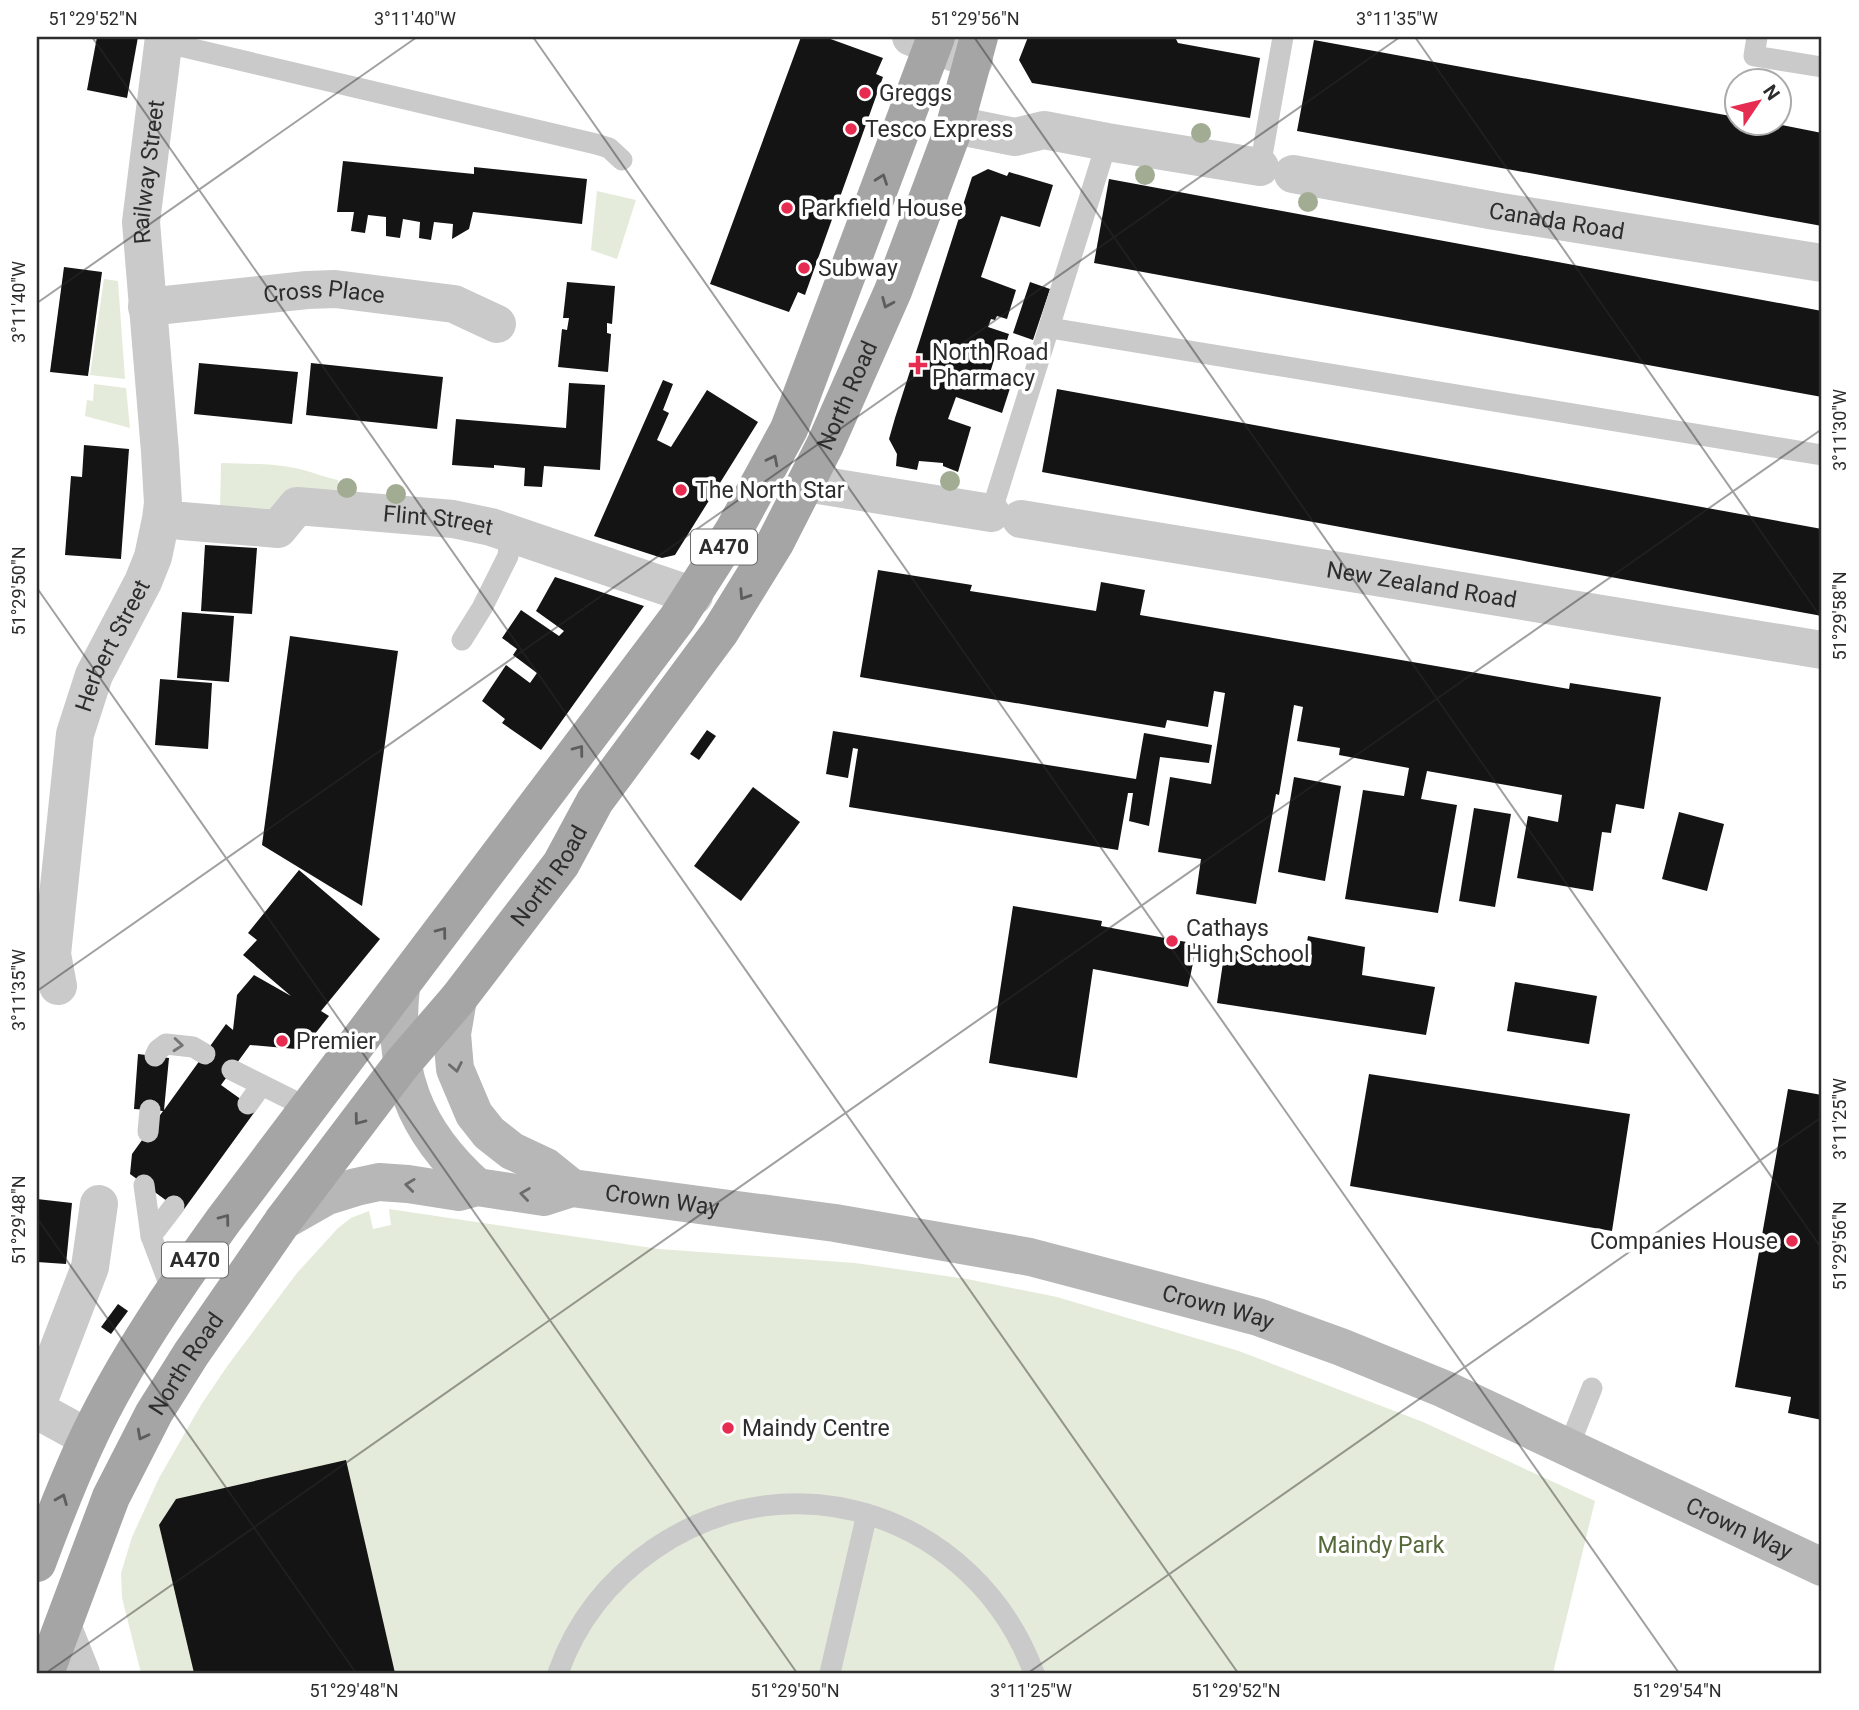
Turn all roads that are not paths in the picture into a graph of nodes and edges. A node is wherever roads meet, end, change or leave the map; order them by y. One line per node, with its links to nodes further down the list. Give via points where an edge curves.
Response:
1 (1283, 37): 10 (lane)
2 (1757, 37): 6 (lane, via 1754,56)
3 (163, 39): 9 (lane, via 602,146); 12 (street, Railway Street, via 141,222)
4 (927, 40): 5 (street); 20 (main road, North Road / A470, one-way to 4, via 789,429)
5 (977, 49): 7 (main road, North Road / A470)
6 (1822, 67)
7 (955, 125): 8 (street, Canada Road, via 1015,137 1044,130); 16 (main road, North Road / A470, one-way to 16, via 893,291)
8 (1107, 142): 10 (street, Canada Road); 14 (lane)
9 (622, 160)
10 (1276, 170): 11 (street, Canada Road, via 1495,212)
11 (1822, 263)
12 (147, 307): 13 (street, Cross Place, via 335,289 454,304); 23 (street, Herbert Street, via 161,519 143,582 94,675 75,734 52,954)
13 (498, 324)
14 (1050, 328): 15 (lane); 17 (lane)
15 (1822, 455)
16 (806, 483): 17 (street, New Zealand Road); 25 (main road, North Road / A470, one-way to 25, via 720,632 595,801 561,864)
17 (1006, 516): 22 (street, New Zealand Road, via 1700,638)
18 (182, 521): 19 (street, Flint Street, via 278,529 297,506 453,519)
19 (510, 535): 20 (street, Flint Street); 21 (lane, via 508,556)
20 (694, 596): 24 (main road, North Road / A470, one-way to 20)
21 (461, 640)
22 (1822, 650)
23 (58, 986)
24 (401, 986): 28 (street); 30 (main road, North Road / A470)
25 (458, 999): 28 (main road, North Road / A470); 34 (street, Crown Way, one-way to 34, via 452,1034 455,1069 474,1114 512,1151 546,1167)
26 (205, 1054): 27 (lane, one-way to 26, via 166,1044 193,1047)
27 (155, 1056)
28 (401, 1065): 33 (street, via 410,1096 430,1134); 37 (main road, North Road / A470, one-way to 37)
29 (243, 1086): 30 (lane)
30 (308, 1108): 38 (main road, North Road / A470, one-way to 30)
31 (150, 1110): 32 (lane)
32 (148, 1132)
33 (477, 1187): 34 (street, Crown Way, one-way to 33, via 544,1197); 37 (street, Crown Way, one-way to 37, via 459,1192 379,1182 327,1196)
34 (572, 1188): 42 (street, Crown Way, via 835,1223 1030,1257 1164,1291 1258,1317 1341,1347)
35 (156, 1198): 38 (lane, via 151,1236)
36 (99, 1204): 40 (street, via 90,1268)
37 (283, 1221): 46 (main road, North Road / A470, one-way to 46, via 191,1354 130,1458)
38 (173, 1294): 41 (main road, North Road / A470)
39 (1592, 1388): 42 (lane)
40 (37, 1408): 41 (street)
41 (88, 1437): 44 (main road, North Road / A470, one-way to 41)
42 (1569, 1446): 45 (street, Crown Way)
43 (867, 1514): 49 (lane, via 830,1506 768,1506 738,1510 691,1527 641,1558 602,1594); 50 (lane); 51 (lane, via 913,1532 961,1565 997,1603)
44 (37, 1563)
45 (1822, 1567)
46 (63, 1629): 47 (main road, North Road / A470); 48 (street)
47 (46, 1673)
48 (80, 1673)
49 (558, 1673)
50 (830, 1673)
51 (1034, 1673)

